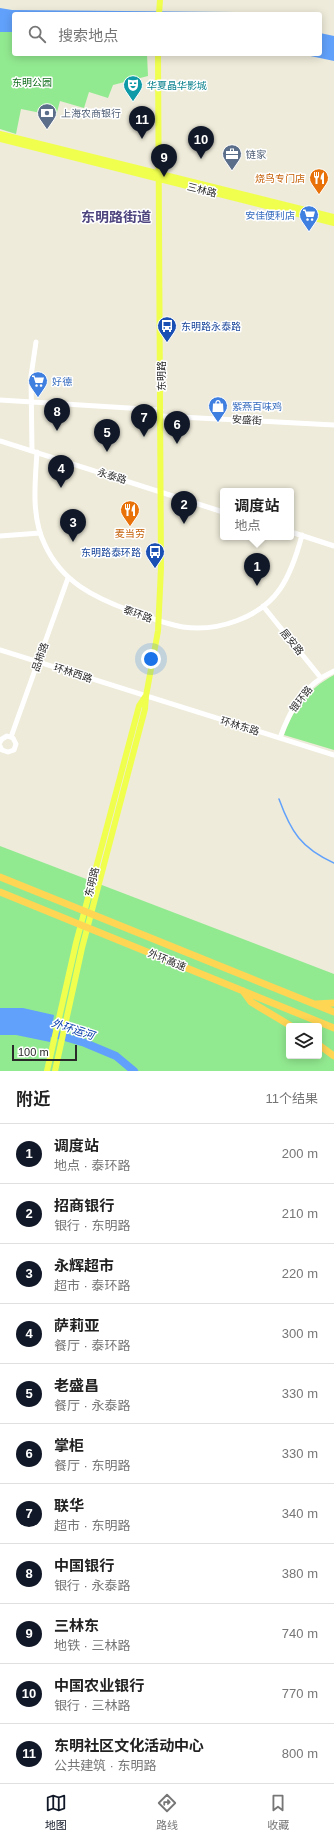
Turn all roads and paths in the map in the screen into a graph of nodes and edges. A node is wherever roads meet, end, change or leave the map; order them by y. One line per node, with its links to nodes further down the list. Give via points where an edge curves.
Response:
1 (158, 56): 4 (main road, 东明路)
2 (0, 134): 4 (main road, 三林路)
3 (0, 139): 4 (main road, 三林路)
4 (159, 176): 5 (main road, 三林路); 6 (main road, 三林路); 10 (main road, 东明路)
5 (334, 218)
6 (334, 223)
7 (36, 342): 9 (street, 泰环路, via 31,369)
8 (0, 400): 9 (street, 安盛街)
9 (31, 402): 10 (street, 安盛街); 13 (street, 泰环路)
10 (161, 413): 11 (street, 安盛街); 14 (main road, 东明路)
11 (334, 425)
12 (0, 441): 13 (street, 永泰路)
13 (35, 452): 14 (street, 永泰路); 16 (street, 泰环路, via 35,495)
14 (161, 491): 15 (street, 永泰路); 23 (main road, 东明路)
15 (220, 511)
16 (40, 533): 19 (street); 21 (street, 泰环路, via 50,555)
17 (294, 533): 18 (street)
18 (302, 535): 20 (street); 22 (street, 泰环路, via 293,565 280,590)
19 (0, 536)
20 (334, 546)
21 (68, 578): 23 (street, 泰环路, via 88,593); 25 (street, 品柿路)
22 (263, 606): 23 (street, 泰环路, via 235,622 209,628 184,627); 27 (street, 居安路)
23 (159, 621): 28 (main road, 东明路)
24 (0, 650): 25 (street, 环林西路)
25 (38, 662): 28 (street, 环林西路); 29 (street, 品柿路)
26 (334, 671): 27 (street, 银环路)
27 (321, 678): 30 (street, 银环路, via 296,703)
28 (146, 696): 30 (street, 环林东路); 44 (main road, 东明路, via 139,706 106,828 76,943); 45 (main road, 东明路, via 145,709 82,948)
29 (10, 737): 31 (street, via 4,737); 32 (street, 品柿路, via 16,744 14,750 5,752)
30 (280, 738): 33 (street, 环林东路)
31 (0, 742)
32 (0, 746)
33 (334, 755)
34 (0, 877): 38 (highway, 外环高速)
35 (0, 892): 36 (highway, 外环高速)
36 (243, 991): 40 (highway, via 251,1002); 41 (highway, 外环高速)
37 (334, 1003): 38 (highway)
38 (314, 1004): 39 (highway, 外环高速)
39 (334, 1012)
40 (286, 1023)
41 (334, 1028)
42 (322, 1047): 43 (highway)
43 (334, 1056)
44 (47, 1071)
45 (55, 1071)

